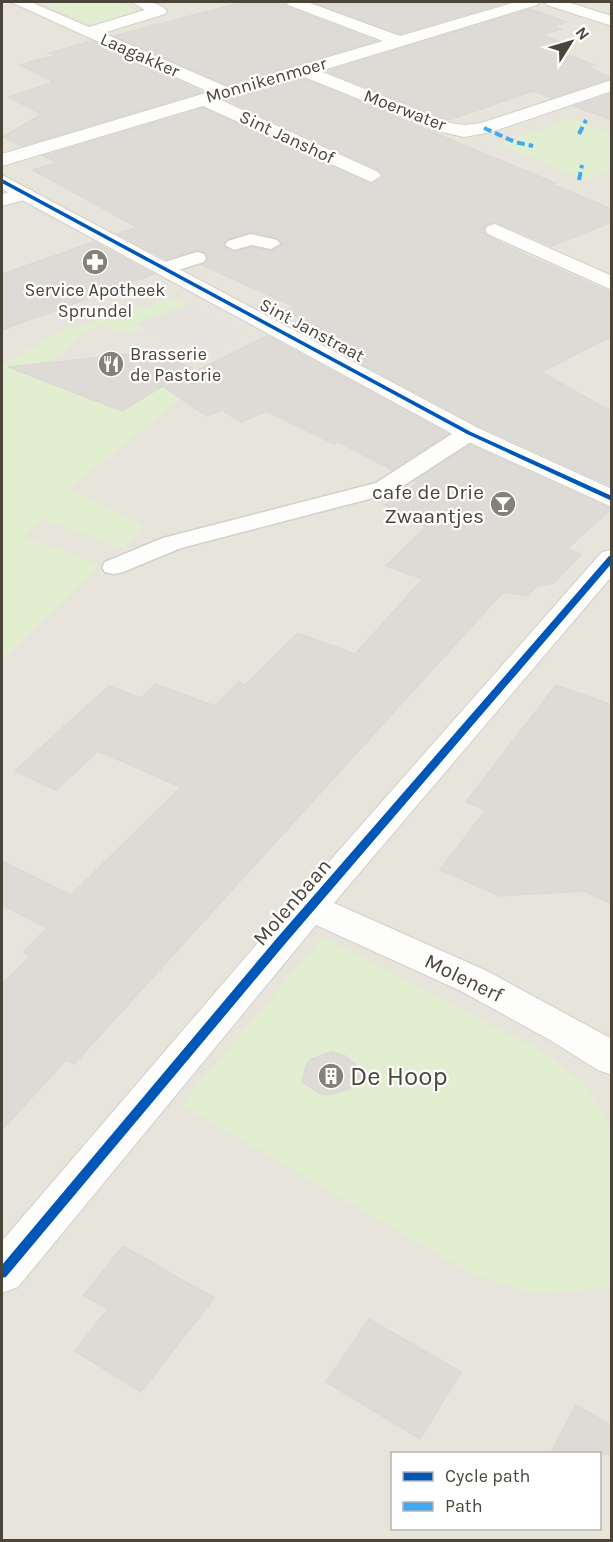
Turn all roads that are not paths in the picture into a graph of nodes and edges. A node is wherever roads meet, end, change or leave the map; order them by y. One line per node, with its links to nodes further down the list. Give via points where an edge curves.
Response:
1 (19, 2): 7 (street, Laagakker)
2 (140, 2): 7 (street, Laagakker, via 159,11)
3 (294, 2): 8 (street)
4 (531, 2): 8 (street, Monnikenmoer)
5 (553, 2): 6 (street)
6 (612, 21)
7 (89, 32): 11 (street, Laagakker)
8 (399, 41): 9 (street, Monnikenmoer)
9 (303, 70): 10 (street, Moerwater, via 464,131 484,128); 11 (street, Monnikenmoer)
10 (612, 85)
11 (225, 93): 12 (street, Monnikenmoer)
12 (203, 99): 13 (street, Monnikenmoer); 14 (street, Sint Janshof)
13 (2, 160)
14 (371, 176)
15 (2, 181): 16 (street, Sint Janstraat)
16 (25, 195): 17 (street); 22 (street, Sint Janstraat)
17 (2, 200)
18 (495, 230): 23 (street)
19 (271, 244): 20 (lane, via 251,239)
20 (234, 245)
21 (197, 258): 22 (lane)
22 (162, 269): 24 (street, Sint Janstraat)
23 (612, 284)
24 (469, 433): 25 (street, Sint Janstraat); 27 (lane, via 384,488 172,543)
25 (612, 499)
26 (612, 558): 28 (street, Molenbaan)
27 (114, 567)
28 (311, 908): 29 (street, Molenerf, via 474,981); 30 (street, Molenbaan)
29 (612, 1059)
30 (2, 1273)

